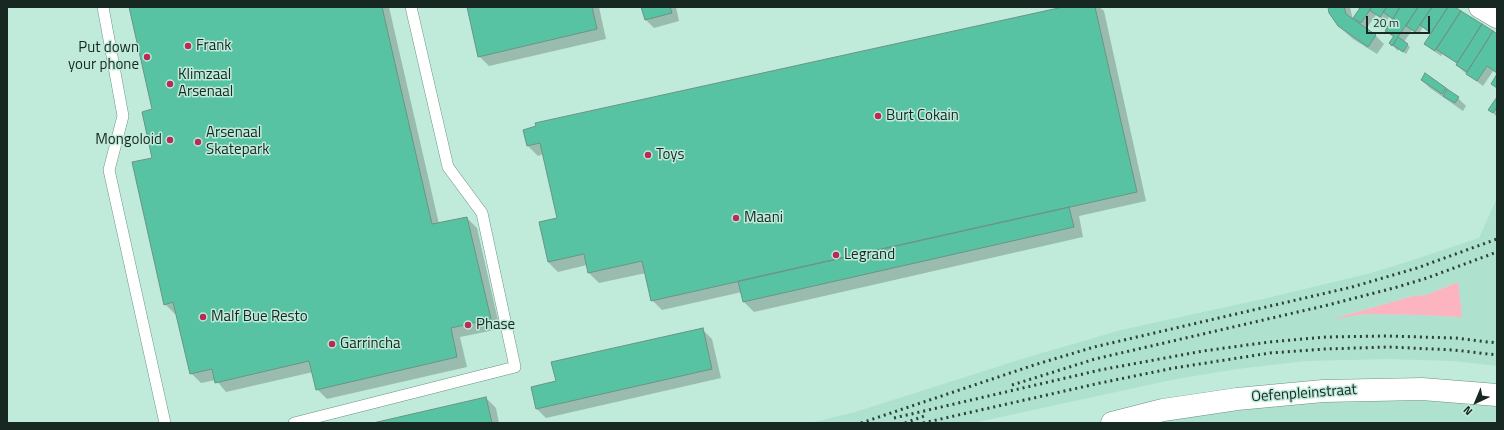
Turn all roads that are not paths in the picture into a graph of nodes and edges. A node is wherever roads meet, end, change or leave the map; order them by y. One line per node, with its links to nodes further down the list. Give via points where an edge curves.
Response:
1 (102, 7): 4 (lane, via 124,116 108,170)
2 (411, 7): 5 (lane, via 448,167 482,214 515,367)
3 (1497, 395): 6 (street, Oefenpleinstraat, via 1422,389 1323,391 1237,399 1163,410)
4 (165, 423)
5 (294, 423)
6 (1112, 423)

